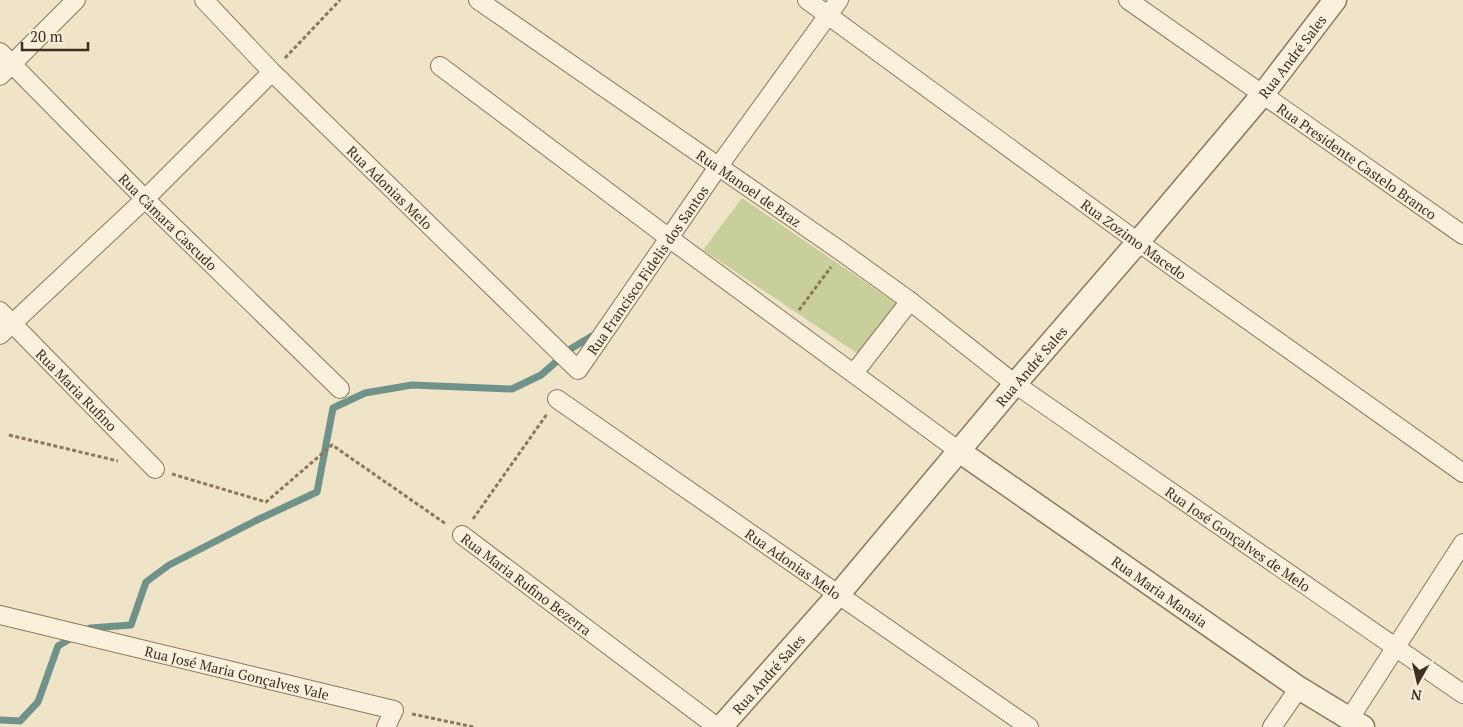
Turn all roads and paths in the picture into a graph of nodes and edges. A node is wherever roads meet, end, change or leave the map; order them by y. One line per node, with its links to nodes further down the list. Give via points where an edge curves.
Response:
1 (76, 0): 10 (street)
2 (204, 0): 12 (street, Rua Adonias Melo)
3 (340, 0): 12 (path)
4 (478, 0): 15 (street, Rua Manoel de Braz)
5 (807, 0): 9 (street, Rua Zozimo Macedo)
6 (839, 0): 9 (street, Rua Francisco Fidelis dos Santos)
7 (1128, 0): 14 (street, Rua Presidente Castelo Branco)
8 (1335, 0): 14 (street, Rua André Sales)
9 (829, 14): 15 (street, Rua Francisco Fidelis dos Santos); 19 (street, Rua Zozimo Macedo)
10 (6, 58): 13 (street); 16 (street, Rua Câmara Cascudo)
11 (440, 66): 18 (street)
12 (272, 72): 16 (street); 24 (street, Rua Adonias Melo)
13 (0, 76)
14 (1263, 94): 17 (street, Rua Presidente Castelo Branco); 19 (street, Rua André Sales)
15 (718, 167): 18 (street, Rua Francisco Fidelis dos Santos); 20 (street, Rua Manoel de Braz)
16 (145, 200): 22 (street); 27 (street, Rua Câmara Cascudo)
17 (1463, 235)
18 (669, 238): 23 (street); 24 (street, Rua Francisco Fidelis dos Santos)
19 (1138, 242): 26 (street, Rua André Sales); 32 (street, Rua Zozimo Macedo)
20 (842, 252): 21 (street, Rua Manoel de Braz); 23 (path)
21 (910, 301): 25 (street); 26 (street, Rua Manoel de Braz)
22 (4, 323): 31 (street, Rua Maria Rufino)
23 (788, 324): 25 (street)
24 (578, 370)
25 (854, 373): 30 (street)
26 (1015, 384): 30 (street, Rua André Sales); 37 (street, Rua José Gonçalves de Melo)
27 (340, 389)
28 (557, 399): 33 (path); 35 (street, Rua Adonias Melo)
29 (9, 435): 31 (path)
30 (959, 451): 35 (street, Rua André Sales); 38 (street, Rua Maria Manaia)
31 (155, 469): 33 (path, Rua Maria Rufino Bezerra, via 266,502 332,445)
32 (1463, 473)
33 (462, 535): 44 (street, Rua Maria Rufino Bezerra)
34 (1463, 542): 37 (street)
35 (838, 595): 45 (street, Rua André Sales); 46 (street, Rua Adonias Melo)
36 (0, 615): 40 (street, Rua José Maria Gonçalves Vale)
37 (1395, 647): 39 (street, Rua José Gonçalves de Melo); 41 (street)
38 (1299, 688): 41 (street, Rua Maria Manaia); 47 (street)
39 (1463, 694)
40 (394, 710): 42 (street); 43 (path)
41 (1357, 722)
42 (386, 727)
43 (474, 727)
44 (717, 727)
45 (721, 727)
46 (1029, 727)
47 (1272, 727)

